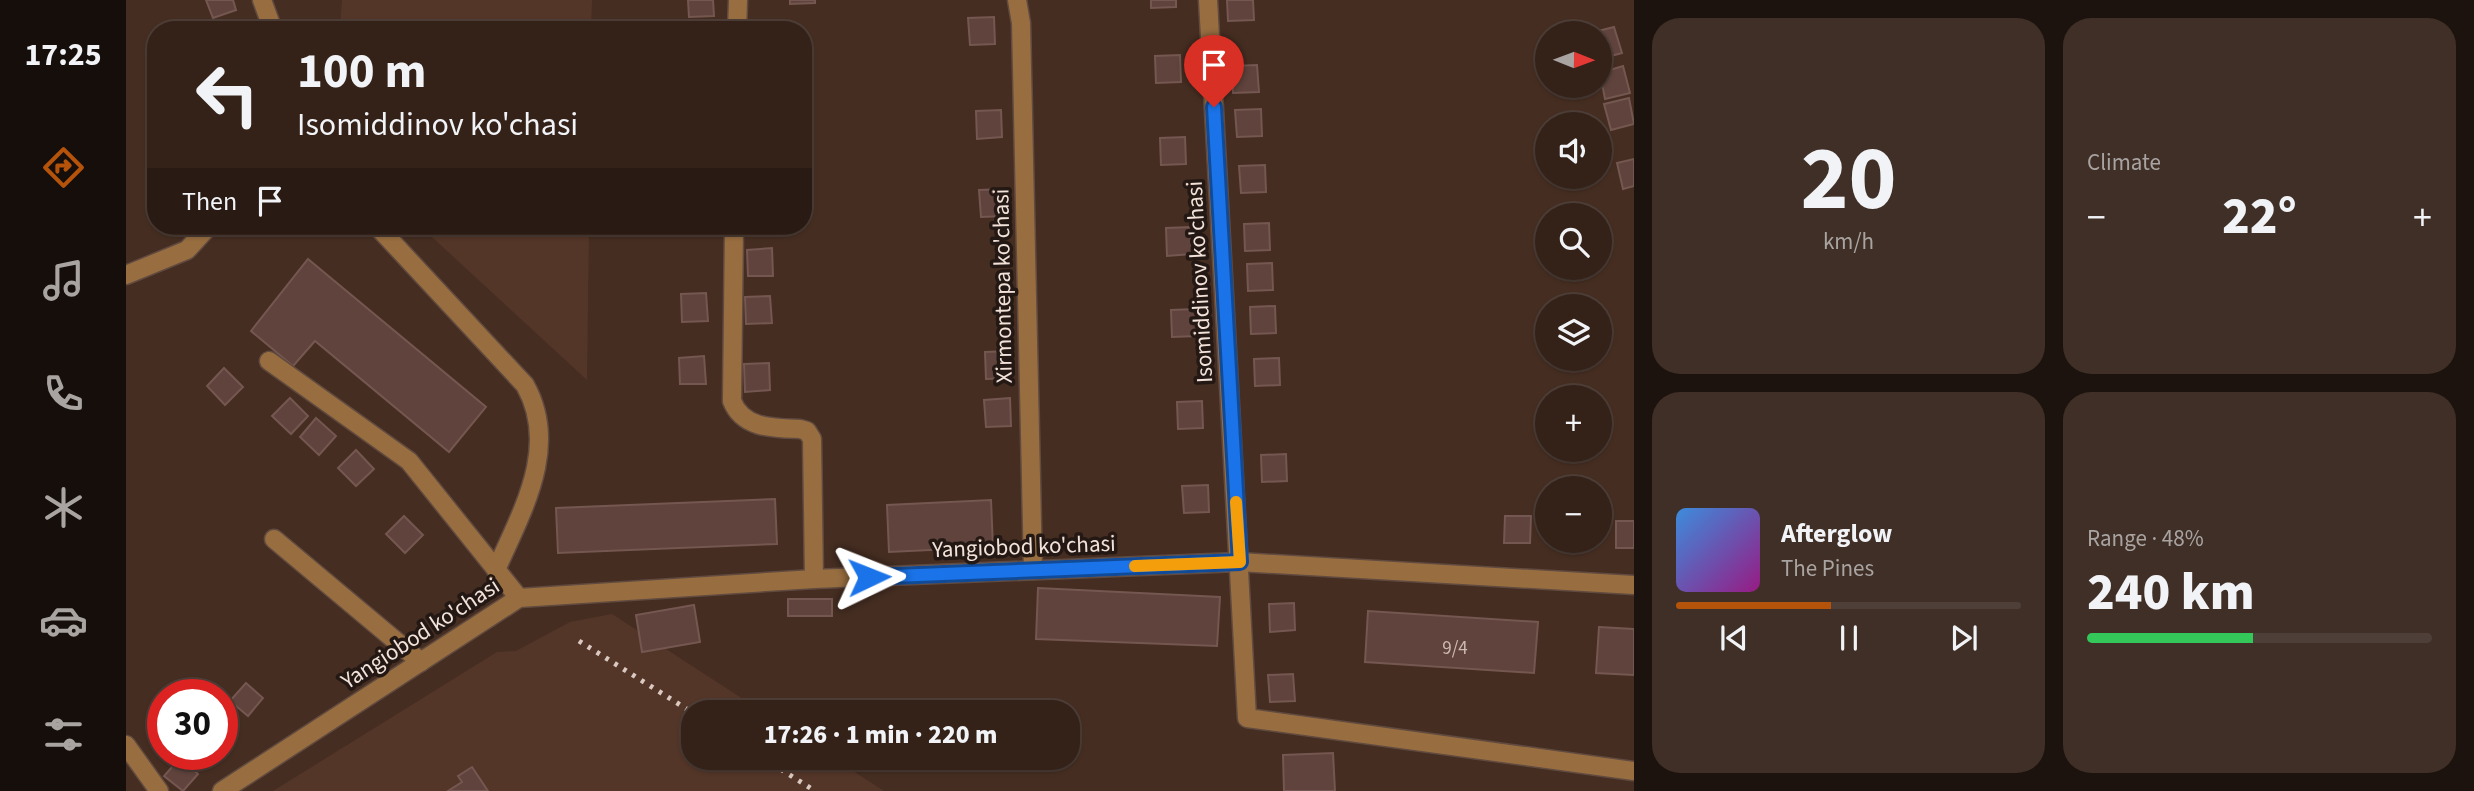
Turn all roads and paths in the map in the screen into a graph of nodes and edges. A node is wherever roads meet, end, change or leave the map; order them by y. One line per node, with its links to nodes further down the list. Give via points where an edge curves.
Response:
1 (262, 0): 5 (street)
2 (738, 0): 6 (street)
3 (1017, 0): 15 (street, Xirmontepa ko'chasi)
4 (1208, 0): 13 (street, Isomiddinov ko'chasi)
5 (270, 21)
6 (737, 21)
7 (201, 235): 10 (street, via 187,250)
8 (385, 235): 14 (street, via 525,385 536,404 540,434 534,484)
9 (734, 235): 16 (street, via 732,401 736,411 755,423 800,429 812,439)
10 (126, 275)
11 (269, 360): 14 (street, via 409,461)
12 (274, 539): 19 (street)
13 (1240, 562): 15 (street, Yangiobod ko'chasi); 17 (street, Yangiobod ko'chasi); 21 (street, Isomiddinov ko'chasi, via 1247,718)
14 (496, 570): 18 (street)
15 (1033, 570): 16 (street, Yangiobod ko'chasi)
16 (814, 579): 18 (street, Yangiobod ko'chasi)
17 (1634, 584)
18 (519, 598): 19 (street, Yangiobod ko'chasi)
19 (421, 662): 23 (street, Yangiobod ko'chasi)
20 (126, 745): 22 (street)
21 (1634, 771)
22 (159, 791)
23 (222, 791)

